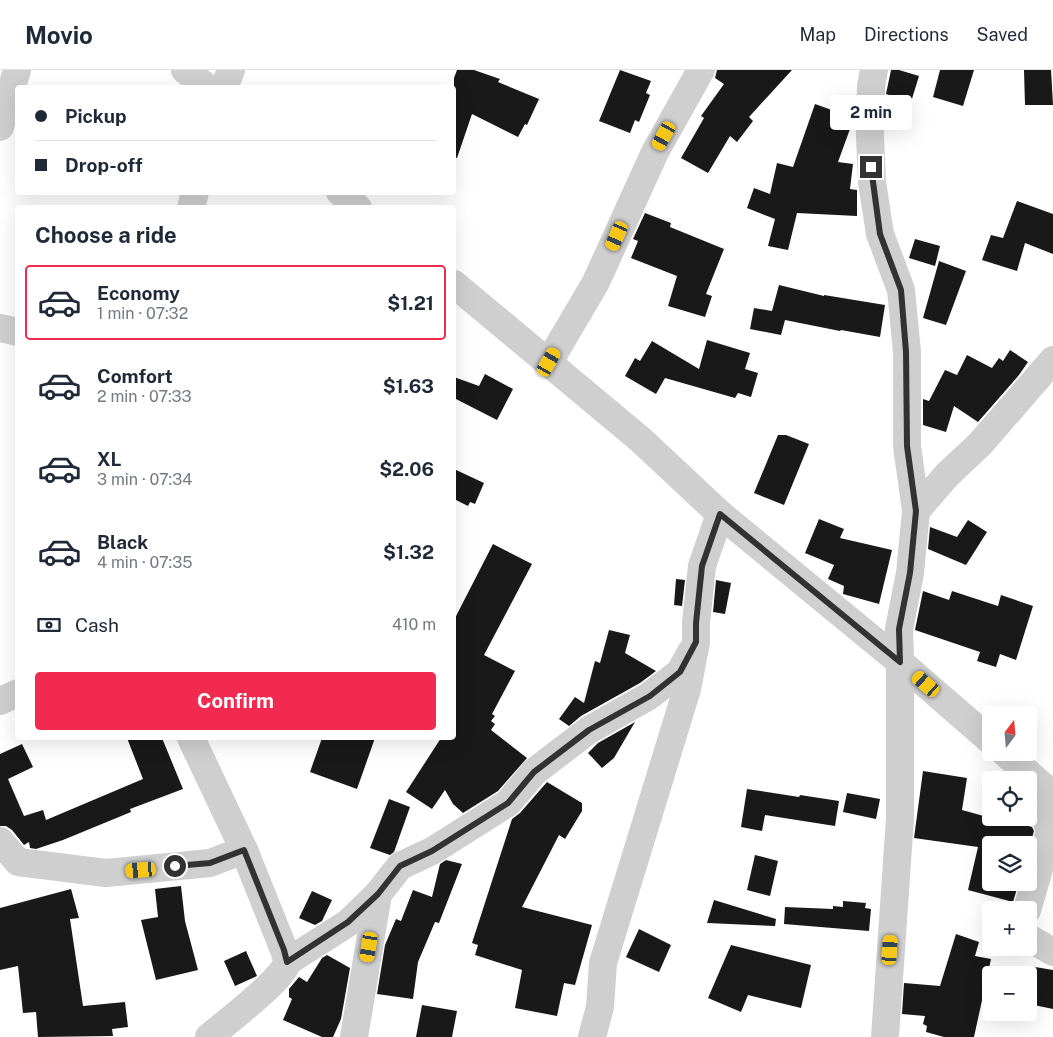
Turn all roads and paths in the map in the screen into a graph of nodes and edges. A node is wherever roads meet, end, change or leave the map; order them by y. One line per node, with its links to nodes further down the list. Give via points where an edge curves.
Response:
1 (17, 70): 8 (street)
2 (185, 70): 6 (street)
3 (231, 70): 7 (street)
4 (701, 70): 15 (street, via 655,152 596,282)
5 (874, 70): 16 (street, via 870,137 872,182 880,234 901,290 906,352 907,446)
6 (204, 85)
7 (225, 85)
8 (0, 127)
9 (343, 195): 10 (street)
10 (355, 205)
11 (456, 286): 15 (street)
12 (0, 328): 13 (street)
13 (15, 331)
14 (1053, 360): 16 (street)
15 (549, 362): 17 (street, via 641,440)
16 (916, 511): 19 (street, via 910,573 899,629)
17 (720, 514): 18 (street, via 702,566); 19 (street)
18 (696, 642): 28 (street, via 680,672 650,696 589,730 534,772 508,803 432,851 400,866); 35 (street, via 687,689 604,964 600,1007)
19 (900, 662): 22 (street); 36 (street, via 900,818)
20 (15, 694): 21 (street)
21 (0, 701)
22 (982, 733)
23 (192, 740): 27 (street)
24 (1014, 761): 25 (street)
25 (1053, 796): 29 (street, via 1045,816 1050,831)
26 (0, 841): 27 (street, via 18,862 106,873 210,863)
27 (244, 850): 32 (street)
28 (378, 894): 32 (street, via 348,922); 34 (street)
29 (1030, 901)
30 (1037, 943): 31 (street)
31 (1053, 952)
32 (287, 962): 33 (street, via 270,984)
33 (209, 1037)
34 (354, 1037)
35 (592, 1037)
36 (885, 1037)

